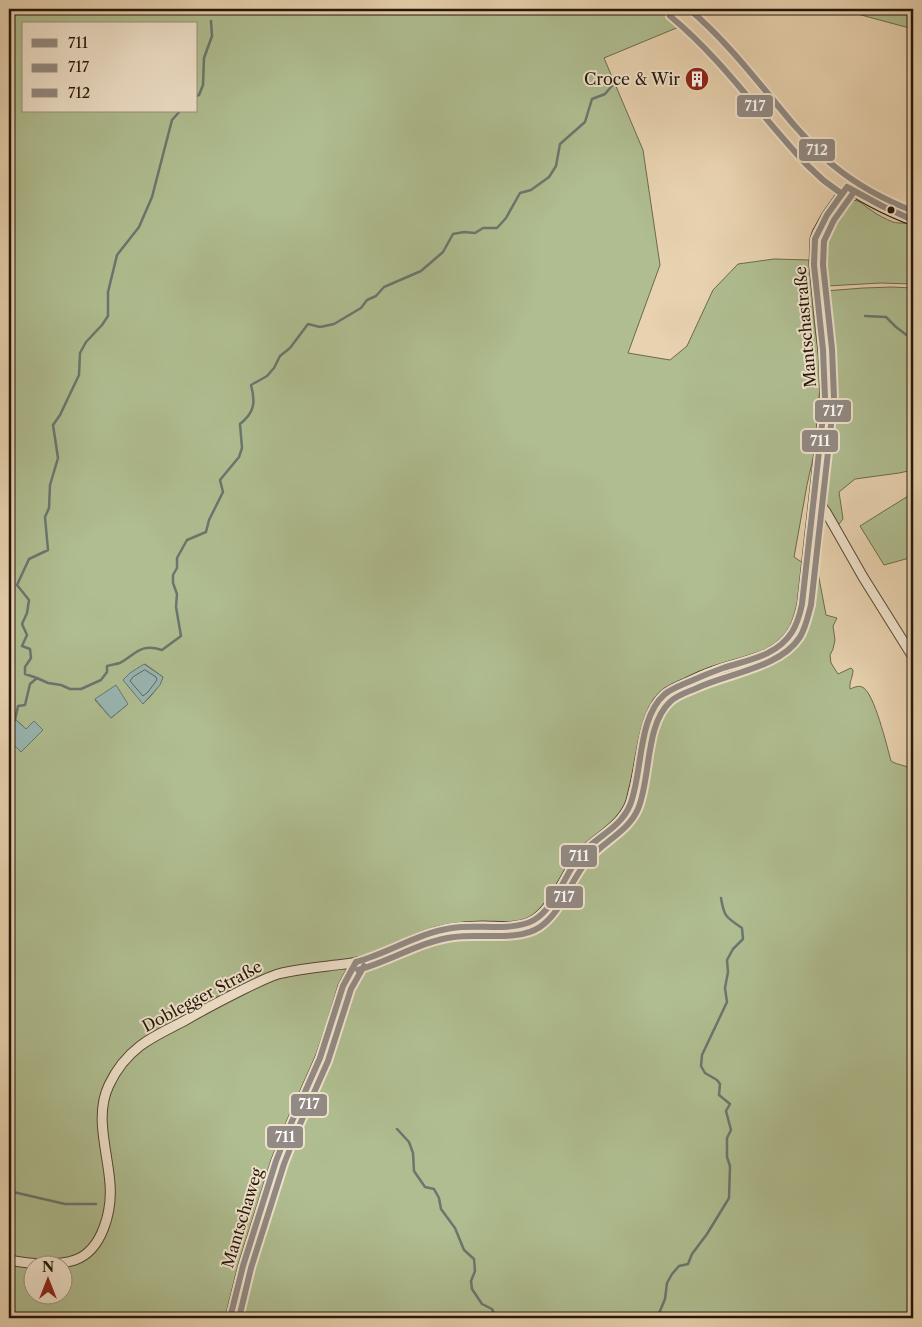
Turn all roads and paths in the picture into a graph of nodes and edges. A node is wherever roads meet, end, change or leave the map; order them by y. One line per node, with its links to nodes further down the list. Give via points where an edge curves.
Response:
1 (676, 9): 2 (main road, via 715,46 807,153)
2 (847, 186): 3 (main road); 4 (street, Mantschastraße, via 815,239 814,265 824,350 825,398)
3 (913, 220)
4 (814, 496): 5 (street); 6 (street, Doblegger Straße, via 802,604 792,634 769,653 709,673 661,698 648,721 629,808 580,856 541,915 520,925 436,931)
5 (913, 656)
6 (356, 962): 7 (street, Doblegger Straße, via 270,977 217,1002 142,1045 123,1062 103,1102 102,1122 110,1194 100,1236 85,1254 72,1261 45,1264); 8 (street, Mantschaweg, via 343,986 320,1058 276,1161)
7 (9, 1260)
8 (230, 1318)

